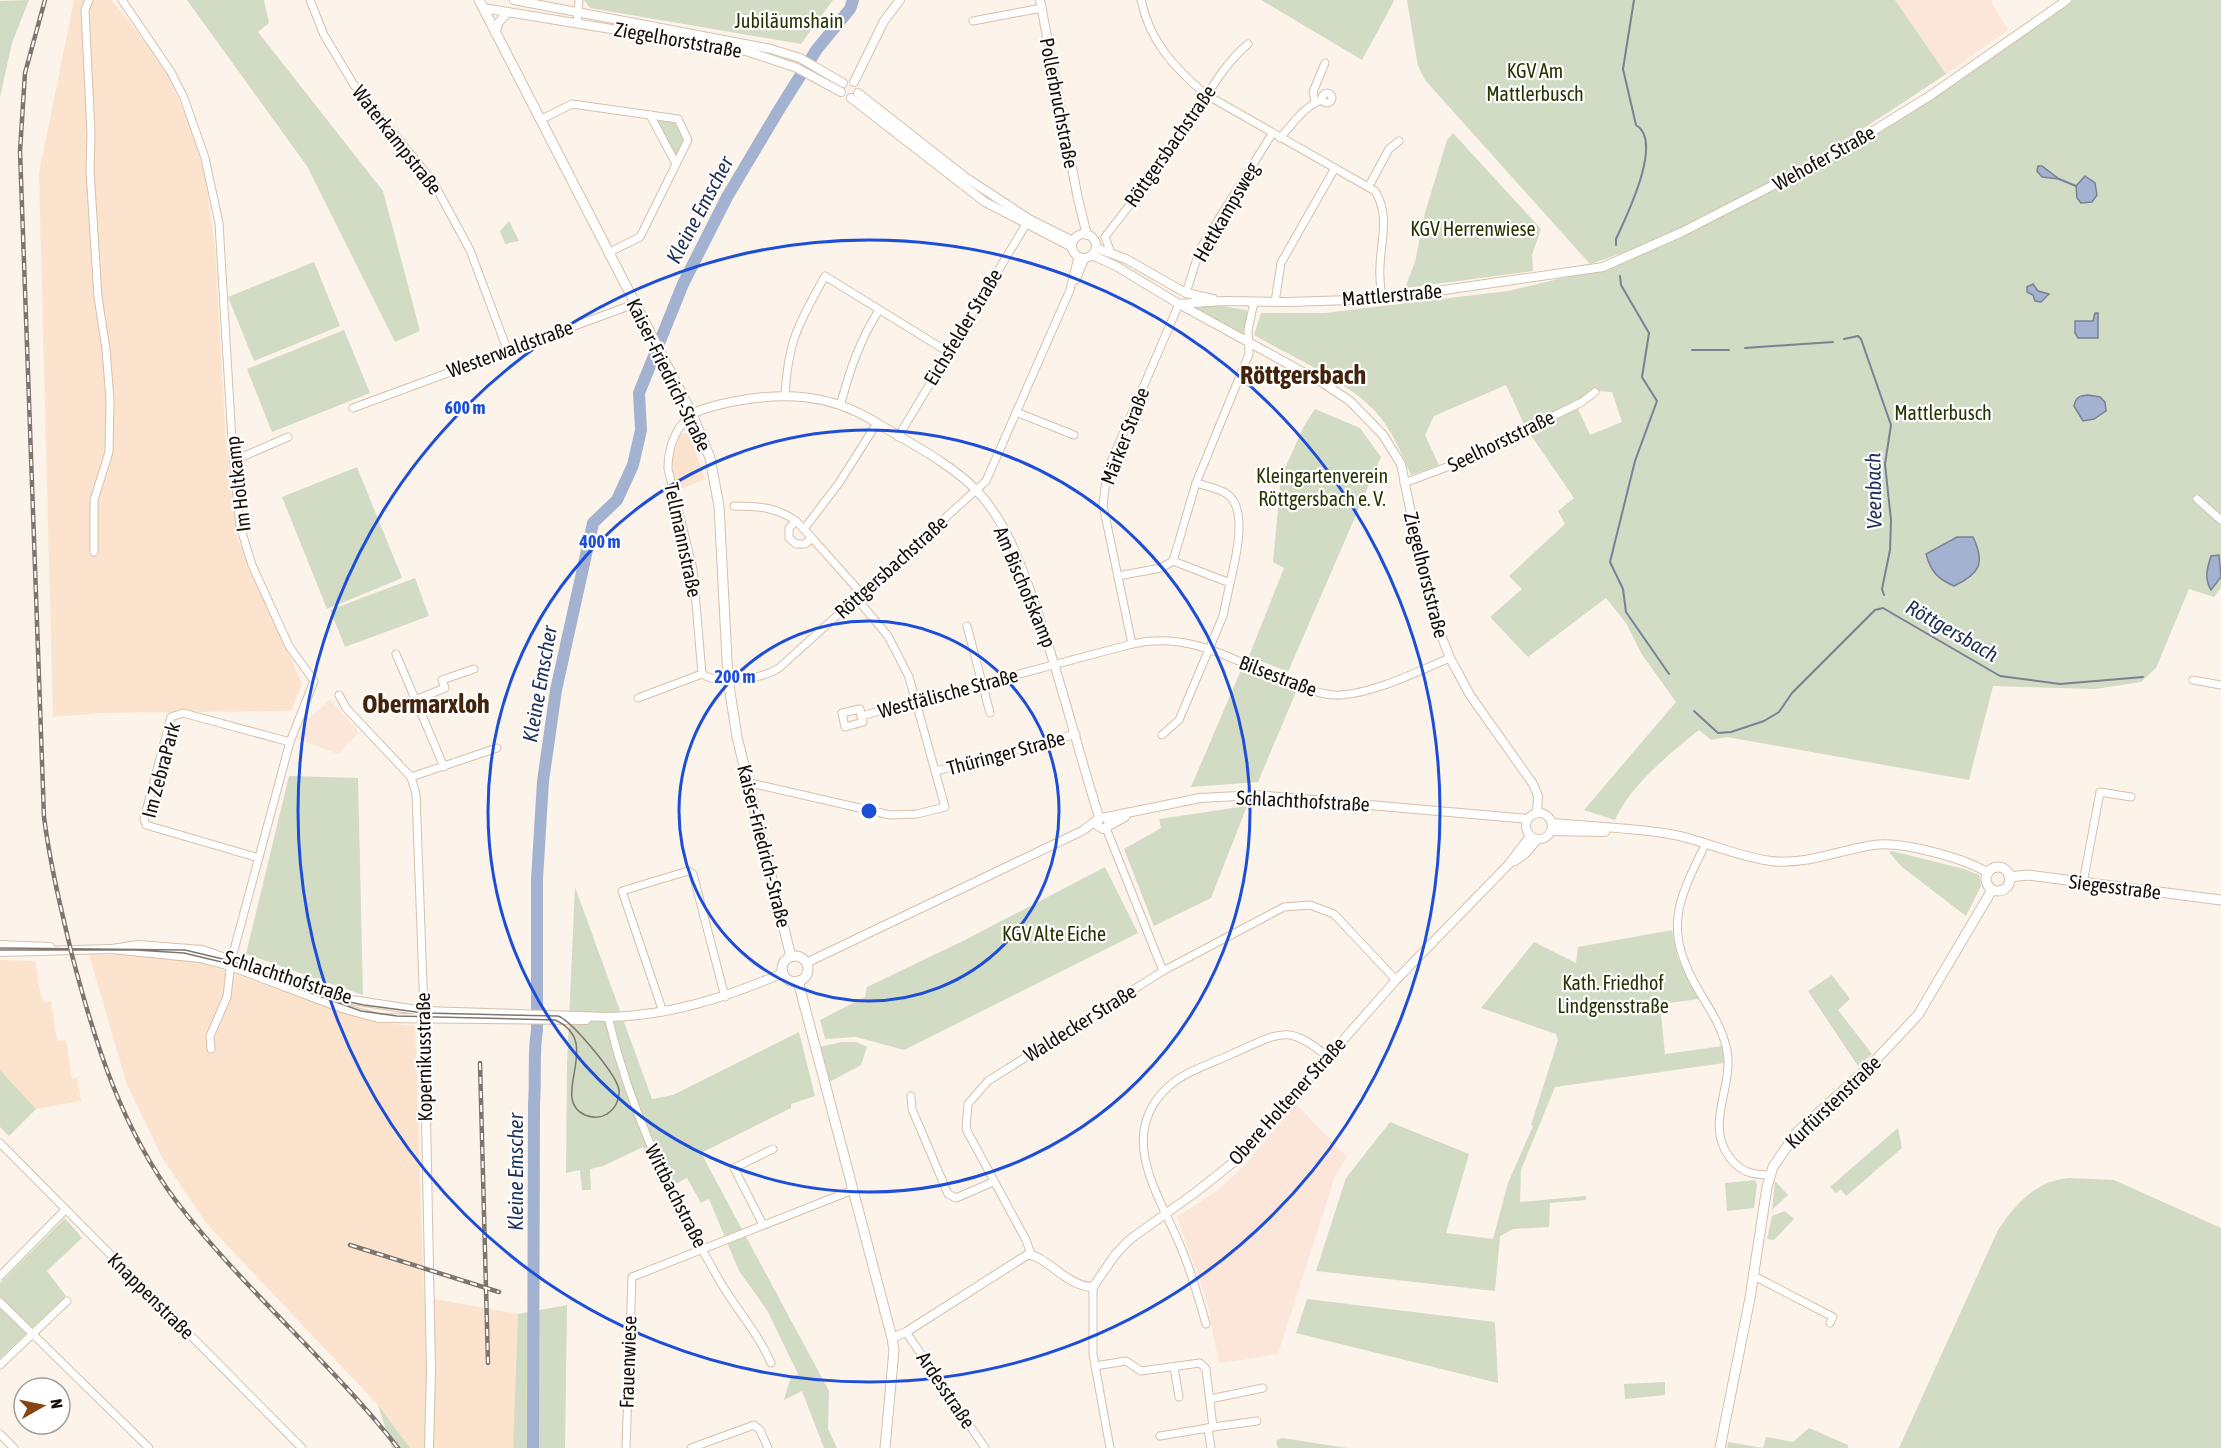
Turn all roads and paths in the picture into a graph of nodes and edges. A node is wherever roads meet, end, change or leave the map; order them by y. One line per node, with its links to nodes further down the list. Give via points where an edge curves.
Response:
1 (122, 0): 58 (street, Im Holtkamp, via 160,54 184,98 205,158 219,224)
2 (310, 0): 46 (street, Waterkampstraße, via 324,35 354,85 432,180 471,250)
3 (514, 0): 12 (street, Ziegelhorststraße)
4 (579, 0): 12 (street)
5 (900, 0): 18 (street, via 884,21)
6 (1141, 0): 20 (street, via 1149,30 1159,48)
7 (2067, 0): 36 (street, Wehofer Straße, via 1931,95 1815,164 1637,253 1603,267)
8 (87, 1): 68 (street, via 90,171 110,400 109,452 94,500)
9 (480, 3): 11 (street, Ziegelhorststraße); 15 (main road, Kaiser-Friedrich-Straße)
10 (1041, 4): 13 (street, Pollerbruchstraße); 31 (street, Pollerbruchstraße)
11 (508, 12): 14 (street, Ziegelhorststraße); 15 (street)
12 (579, 13): 14 (street); 19 (street, Ziegelhorststraße, via 771,49 821,69)
13 (974, 21)
14 (577, 23): 19 (street, Ziegelhorststraße, via 746,51)
15 (495, 33): 23 (main road, Kaiser-Friedrich-Straße)
16 (1248, 44): 20 (street, Röttgersbachstraße)
17 (1325, 63): 25 (street, via 1313,92 1319,101)
18 (854, 82): 19 (street); 21 (street)
19 (842, 88): 21 (street, Ziegelhorststraße, via 845,97)
20 (1205, 94): 24 (street); 34 (street, Röttgersbachstraße, via 1191,121 1106,237)
21 (854, 95): 30 (street, Ziegelhorststraße, via 985,202)
22 (650, 116): 23 (street, via 572,104); 27 (street); 27 (street, via 678,120 688,140)
23 (540, 120): 33 (main road, Kaiser-Friedrich-Straße)
24 (1272, 135): 25 (street); 37 (street, Hettkampsweg, via 1200,249)
25 (1280, 138): 28 (street)
26 (1399, 141): 29 (street, via 1389,149)
27 (676, 164): 33 (street, via 640,237)
28 (1335, 168): 29 (street); 41 (street, via 1281,263)
29 (1369, 186): 38 (street, via 1382,202 1385,218 1380,267)
30 (1027, 221): 32 (street, Ziegelhorststraße); 47 (street, Eichsfelder Straße)
31 (1084, 235): 32 (street); 35 (street, Ziegelhorststraße, via 1095,241)
32 (1072, 244): 35 (street)
33 (608, 253): 42 (main road, Kaiser-Friedrich-Straße)
34 (1111, 253): 35 (street, Mattlerstraße); 37 (street, Mattlerstraße)
35 (1088, 255): 43 (street, Ziegelhorststraße, via 1116,266); 52 (street, Röttgersbachstraße)
36 (1560, 275): 38 (street, Mattlerstraße)
37 (1186, 293): 39 (street, Mattlerstraße)
38 (1382, 299): 41 (street, Mattlerstraße)
39 (1223, 301): 40 (street, Mattlerstraße); 43 (street, Mattlerstraße)
40 (1254, 302): 41 (street, Mattlerstraße); 45 (street)
41 (1275, 302)
42 (634, 304): 46 (street, Westerwaldstraße); 53 (main road, Kaiser-Friedrich-Straße)
43 (1179, 304): 45 (street, Ziegelhorststraße); 70 (street, Märker Straße, via 1104,484 1103,504)
44 (879, 310): 47 (street); 49 (street, via 825,276 792,340); 50 (street, via 852,361)
45 (1249, 343): 59 (street, via 1249,354); 60 (street, Ziegelhorststraße, via 1350,401 1383,435 1401,464)
46 (507, 349): 51 (street, Westerwaldstraße)
47 (948, 352): 57 (street, Eichsfelder Straße)
48 (1595, 392): 60 (street, Seelhorststraße, via 1455,464)
49 (785, 396): 50 (street, Am Bischofskamp); 53 (street, Am Bischofskamp, via 723,404)
50 (841, 404): 54 (street, Am Bischofskamp)
51 (353, 408)
52 (1016, 412): 55 (street); 61 (street, Röttgersbachstraße, via 986,481)
53 (692, 414): 80 (street, Tellmannstraße, via 676,432 668,469 693,569); 81 (main road, Kaiser-Friedrich-Straße, via 710,458 718,498)
54 (877, 423): 57 (street, Am Bischofskamp); 66 (street)
55 (1074, 435)
56 (288, 437): 58 (street, via 242,457)
57 (898, 437): 61 (street, Am Bischofskamp)
58 (232, 457): 93 (street, Im Holtkamp, via 240,526 252,565 290,646 314,681)
59 (1196, 483): 69 (street); 71 (street, via 1226,493 1236,506 1239,519)
60 (1404, 483): 77 (street, Ziegelhorststraße, via 1430,607)
61 (977, 490): 72 (street, Röttgersbachstraße); 78 (street, Am Bischofskamp, via 1012,545)
62 (2197, 499): 64 (street)
63 (734, 506): 65 (street, via 784,512)
64 (2221, 520)
65 (796, 521): 66 (street); 67 (street, via 789,528 792,542 800,545)
66 (804, 529): 67 (street)
67 (812, 538): 72 (street)
68 (94, 552)
69 (1173, 561): 70 (street, via 1161,568); 71 (street)
70 (1118, 576): 74 (street, Märker Straße)
71 (1230, 583): 75 (street)
72 (860, 597): 81 (street, Röttgersbachstraße, via 779,668 755,677); 88 (street, via 888,636 909,677)
73 (967, 627): 83 (street)
74 (1132, 644): 75 (street, Westfälische Straße, via 1173,639); 78 (street, Westfälische Straße)
75 (1210, 649): 77 (street, Bilsestraße, via 1293,684 1340,696); 92 (street, via 1179,720)
76 (396, 654): 87 (street)
77 (1450, 658): 100 (street, Ziegelhorststraße, via 1470,695 1533,784)
78 (1057, 665): 83 (street, Westfälische Straße); 91 (street, Am Bischofskamp)
79 (474, 669): 87 (street, via 442,680 445,688)
80 (702, 674): 81 (street, via 714,680); 86 (street)
81 (728, 679): 98 (main road, Kaiser-Friedrich-Straße)
82 (2193, 681): 84 (street)
83 (982, 684): 88 (street, Westfälische Straße); 89 (street)
84 (2221, 685)
85 (339, 694): 97 (street, via 346,708)
86 (638, 698)
87 (415, 700): 95 (street)
88 (916, 701): 90 (street, Westfälische Straße); 96 (street)
89 (990, 713)
90 (861, 716)
91 (1076, 734): 96 (street, Thüringer Straße); 102 (street, Am Bischofskamp)
92 (1162, 735)
93 (290, 742): 106 (street, Im Holtkamp); 106 (street, Im ZebraPark, via 183,713 171,717 144,819 146,825)
94 (497, 748): 95 (street)
95 (444, 767): 97 (street)
96 (936, 771): 98 (street, via 945,807 917,814 890,815)
97 (411, 777): 124 (street, Kopernikusstraße, via 416,794)
98 (746, 782): 115 (main road, Kaiser-Friedrich-Straße)
99 (2131, 797): 109 (street, via 2100,792)
100 (1541, 814): 101 (street); 103 (street)
101 (1527, 822): 102 (street, Schlachthofstraße, via 1257,795 1200,798); 104 (street)
102 (1103, 823): 117 (street, Schlachthofstraße); 118 (street, Am Bischofskamp)
103 (1552, 827): 104 (street, via 1547,838); 105 (street, via 1636,831)
104 (1533, 838): 120 (street, Obere Holtener Straße)
105 (1706, 843): 107 (street, via 1787,862 1891,844 1968,863); 131 (street, via 1678,904 1682,960 1726,1044 1728,1065 1719,1122 1723,1147 1745,1172)
106 (259, 858): 116 (street, Im Holtkamp)
107 (1988, 873): 108 (main road, via 2000,867); 110 (main road, via 1986,882)
108 (2009, 877): 109 (main road, Siegesstraße, via 2026,875); 110 (main road, Kurfürstenstraße, via 2005,888)
109 (2083, 883): 111 (main road, Siegesstraße)
110 (1992, 890): 131 (main road, Kurfürstenstraße, via 1918,1015 1871,1065 1796,1132 1782,1149)
111 (2221, 900)
112 (0, 945): 113 (street, Schlachthofstraße)
113 (59, 949): 114 (street, Schlachthofstraße); 116 (street, Schlachthofstraße, via 177,947 202,950)
114 (0, 952)
115 (791, 957): 117 (main road, via 800,957); 119 (main road, via 783,965)
116 (231, 962): 124 (street, Schlachthofstraße, via 345,999); 124 (street, Schlachthofstraße, via 348,1010 378,1018); 126 (street, Schlachthofstraße, via 227,997 210,1036)
117 (806, 963): 121 (main road, via 807,972)
118 (1163, 971): 120 (street, Waldecker Straße, via 1284,907 1310,904 1323,907 1346,923); 132 (street, Waldecker Straße, via 988,1081 975,1094 968,1104 966,1129)
119 (783, 973): 121 (main road); 122 (street, Schlachthofstraße)
120 (1396, 980): 127 (street, Obere Holtener Straße)
121 (798, 981): 133 (main road)
122 (725, 997): 123 (street, Schlachthofstraße); 123 (street, via 693,874 688,871 622,891)
123 (663, 1012): 125 (street, Schlachthofstraße)
124 (424, 1015): 125 (street, Schlachthofstraße); 163 (street, Kopernikusstraße)
125 (608, 1017): 137 (street, Wittbachstraße, via 651,1152)
126 (211, 1049)
127 (1329, 1057): 135 (street, Obere Holtener Straße, via 1240,1157); 135 (street, via 1307,1040 1283,1034 1171,1085 1155,1103 1143,1136 1145,1164)
128 (911, 1096): 132 (street, via 912,1109 948,1194 956,1198)
129 (0, 1143): 134 (street, Knappenstraße)
130 (773, 1149): 136 (street, via 734,1168)
131 (1770, 1175): 140 (main road, Kurfürstenstraße)
132 (993, 1182): 138 (street, Waldecker Straße)
133 (853, 1190): 136 (street); 148 (main road)
134 (65, 1210): 139 (street); 162 (street, Knappenstraße)
135 (1166, 1212): 141 (street, Obere Holtener Straße, via 1115,1255); 145 (street)
136 (763, 1225): 137 (street)
137 (702, 1249): 149 (street, Wittbachstraße); 164 (street, Frauenwiese, via 632,1277)
138 (1031, 1254): 141 (street, via 1073,1282); 146 (street)
139 (0, 1276)
140 (1754, 1276): 144 (street, via 1833,1317); 171 (main road, Kurfürstenstraße)
141 (1094, 1287): 151 (street, Obere Holtener Straße, via 1091,1337)
142 (67, 1301): 147 (street)
143 (0, 1302): 147 (street)
144 (1830, 1323)
145 (1206, 1324)
146 (906, 1332): 148 (street); 168 (street, Ardesstraße)
147 (33, 1335): 150 (street); 161 (street)
148 (892, 1338): 167 (main road)
149 (771, 1363)
150 (0, 1365)
151 (1095, 1366): 152 (street, via 1126,1361 1140,1371); 169 (street, Obere Holtener Straße)
152 (1174, 1366): 154 (street); 155 (street, via 1200,1363 1206,1369)
153 (1263, 1388): 155 (street)
154 (1179, 1397)
155 (1209, 1399): 157 (street)
156 (1257, 1421): 157 (street)
157 (1211, 1427): 159 (street); 170 (street)
158 (0, 1434): 160 (street)
159 (1160, 1436)
160 (14, 1448)
161 (148, 1448)
162 (302, 1448)
163 (429, 1448)
164 (626, 1448)
165 (691, 1448): 166 (street, via 754,1425)
166 (768, 1448)
167 (885, 1448)
168 (985, 1448)
169 (1110, 1448)
170 (1211, 1448)
171 (1720, 1448)

